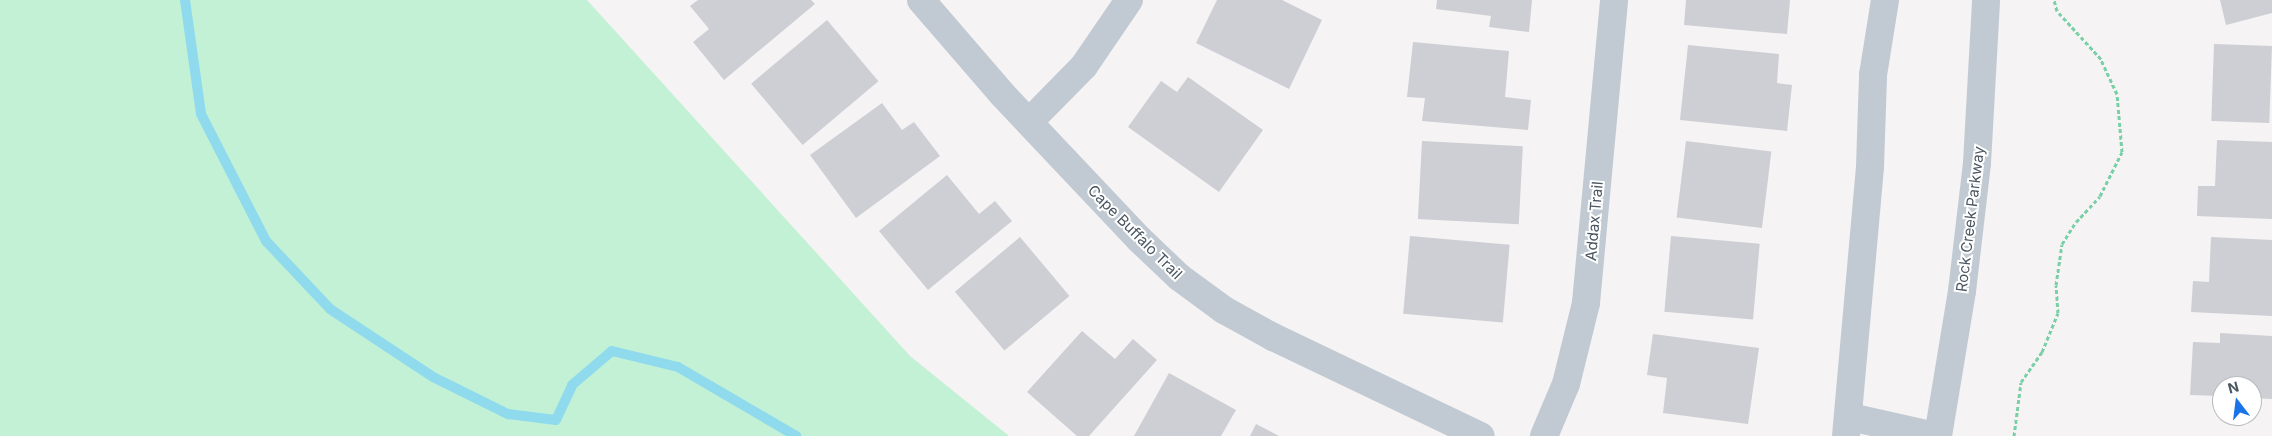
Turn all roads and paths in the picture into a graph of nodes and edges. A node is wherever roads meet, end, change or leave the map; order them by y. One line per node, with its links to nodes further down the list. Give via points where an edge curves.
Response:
1 (921, 0): 7 (street, Cape Buffalo Trail)
2 (1129, 0): 7 (street, via 1084,66)
3 (1614, 0): 10 (street, Addax Trail, via 1586,303 1566,384)
4 (1885, 0): 8 (street, via 1873,75 1870,167)
5 (1986, 0): 11 (street, Rock Creek Parkway, via 1977,163 1962,290)
6 (2054, 0): 12 (path, via 2058,11 2101,59 2117,94 2122,152 2100,196 2076,222 2062,244 2056,285 2058,313 2042,352 2021,382)
7 (1029, 122): 9 (street, Cape Buffalo Trail, via 1158,258 1212,302 1273,337)
8 (1848, 427): 11 (street)
9 (1481, 436)
10 (1544, 436)
11 (1937, 436)
12 (2014, 436)

